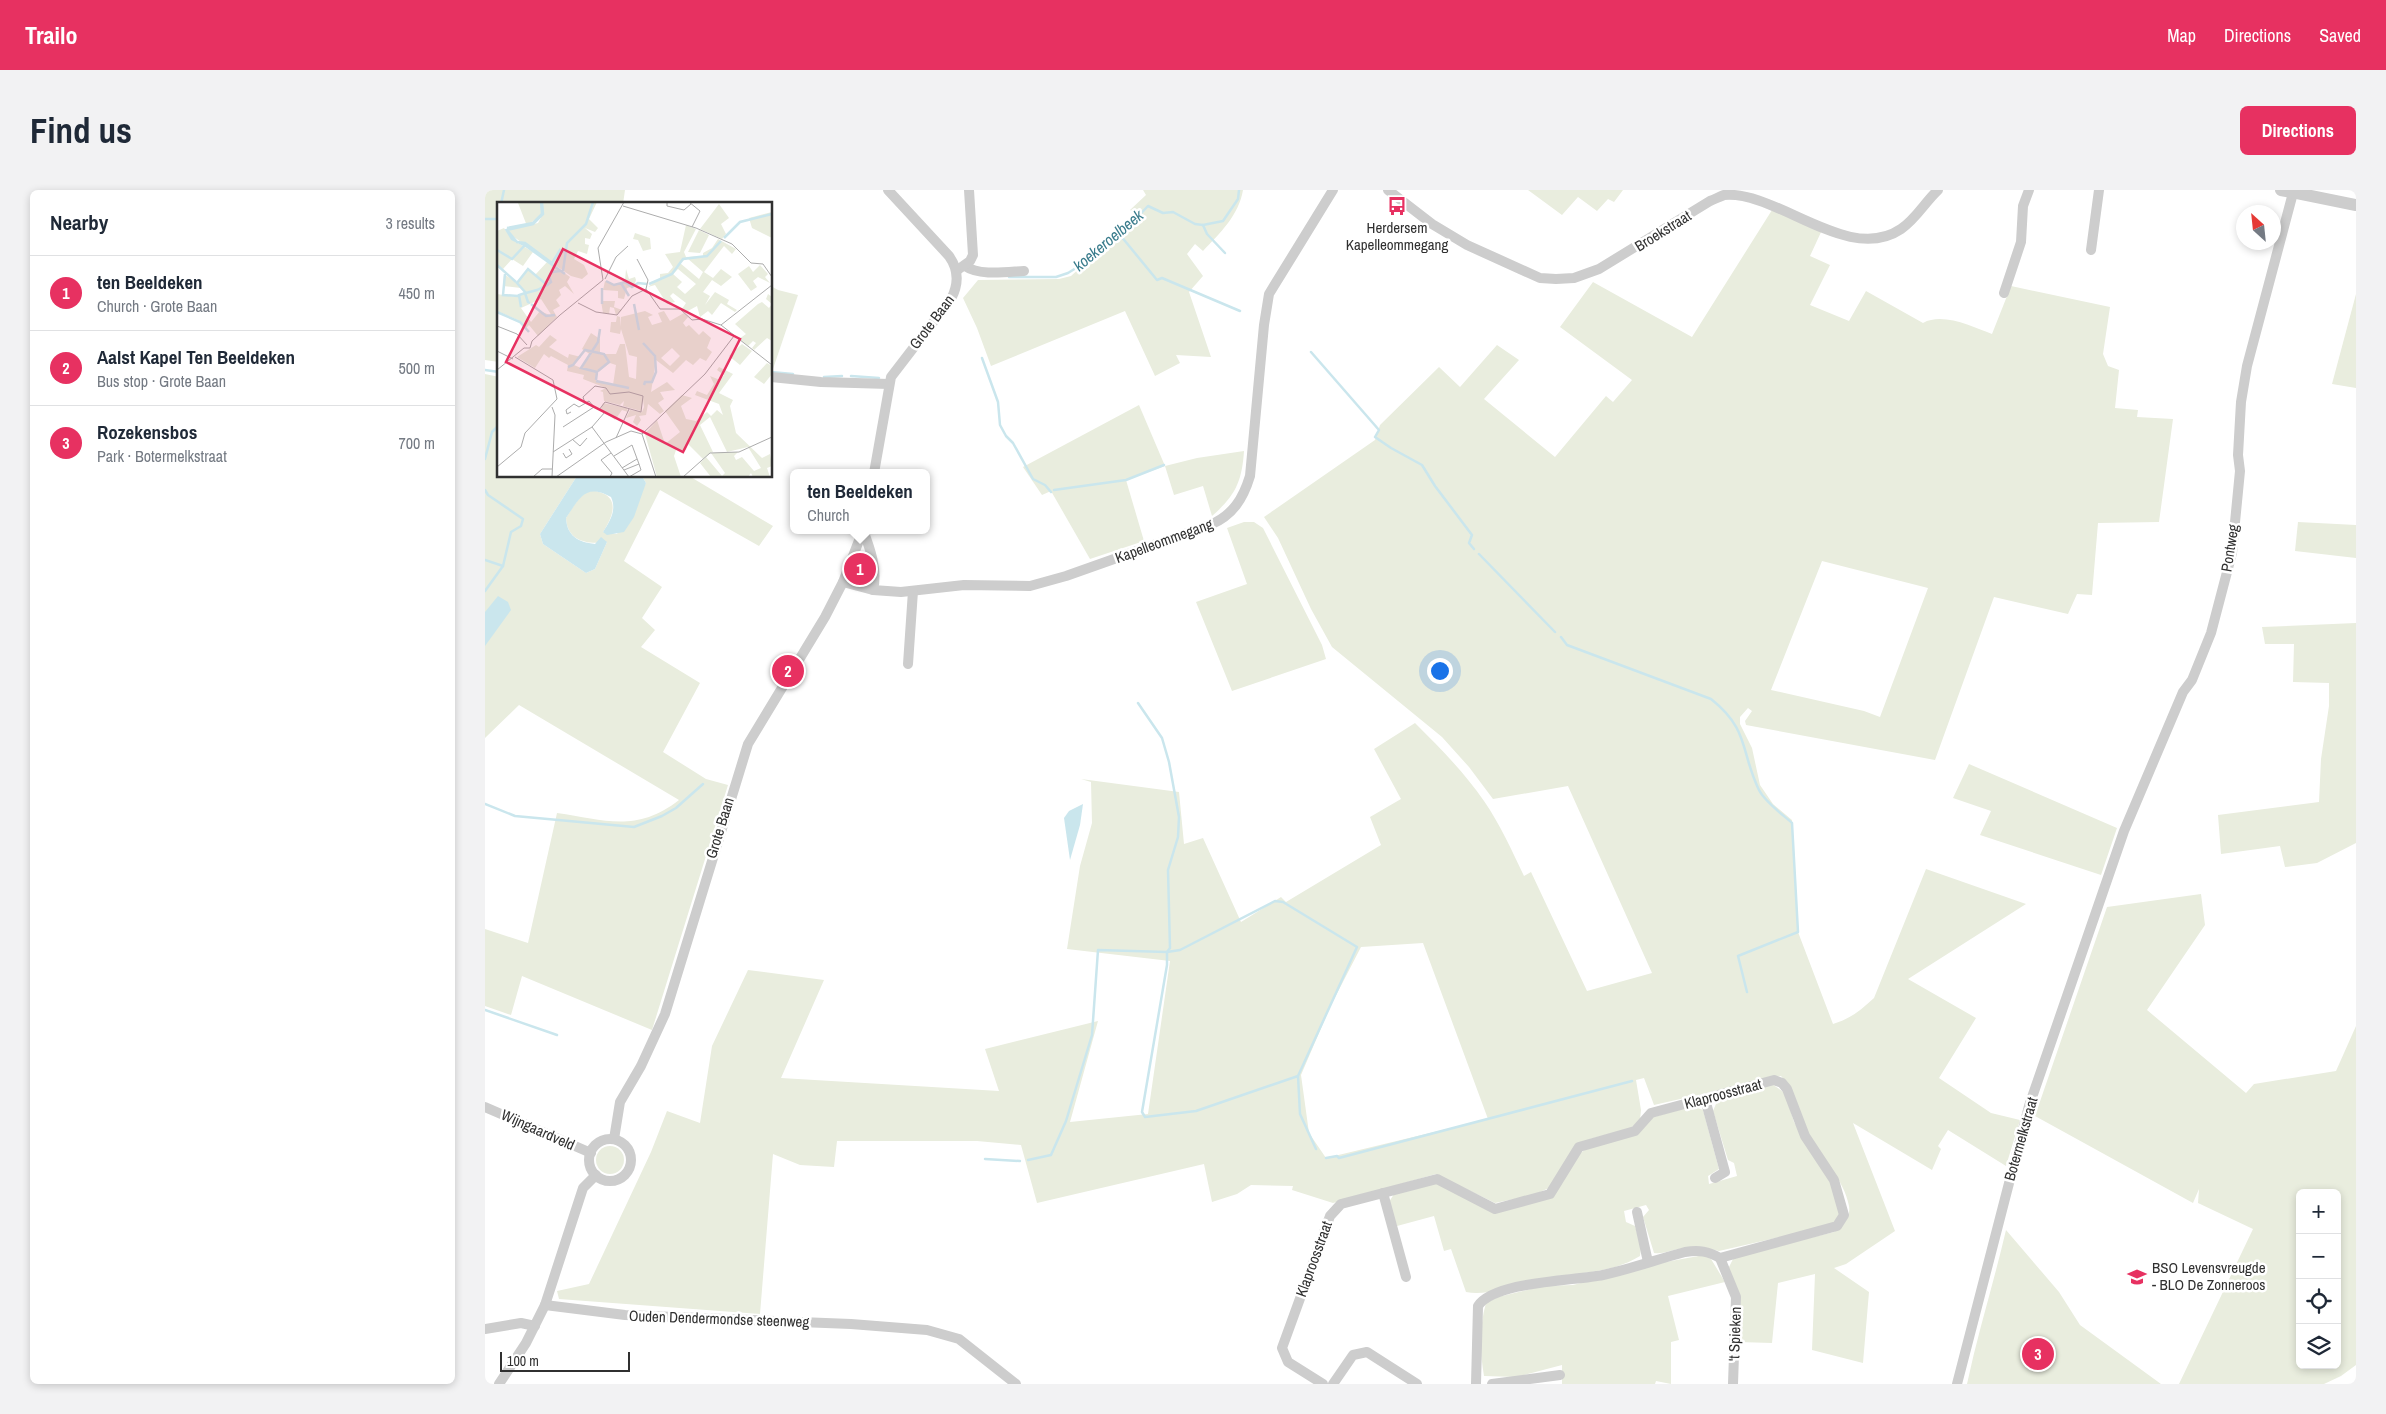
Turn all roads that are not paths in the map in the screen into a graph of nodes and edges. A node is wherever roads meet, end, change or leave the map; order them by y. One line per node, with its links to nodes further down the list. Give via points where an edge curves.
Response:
1 (888, 190): 11 (street)
2 (969, 190): 11 (street, Grote Baan, via 973,254)
3 (1333, 190): 21 (street, Kapelleommegang, via 1269,294 1263,325 1250,476 1242,499 1229,514 1210,525 1041,584 964,585)
4 (1388, 190): 5 (street, Broekstraat, via 1467,246 1540,278 1556,279 1575,278 1599,269 1725,195 1752,196 1849,235 1868,239 1884,237 1901,229)
5 (1938, 190)
6 (2029, 190): 13 (street, via 2023,206 2021,242)
7 (2099, 190): 10 (street)
8 (2287, 192): 9 (street); 23 (street, Pontweg, via 2241,402 2240,472 2232,553 2222,593 2211,633 2152,763)
9 (2356, 205)
10 (2091, 250)
11 (961, 268): 12 (street); 15 (street, Grote Baan, via 951,299 895,371)
12 (1024, 271)
13 (2003, 294)
14 (773, 376): 15 (street, via 821,382)
15 (889, 384): 16 (street, Grote Baan)
16 (875, 469)
17 (861, 534): 19 (street, Grote Baan)
18 (865, 534): 20 (street, Grote Baan, via 876,581)
19 (843, 582): 20 (street, Kapelleommegang); 26 (street, Grote Baan, via 748,744 665,1014 620,1102)
20 (873, 590): 21 (street, Kapelleommegang)
21 (913, 591): 22 (street)
22 (907, 664)
23 (2101, 898): 48 (street, Botermelkstraat, via 2027,1112)
24 (1705, 1099): 29 (street, via 1725,1172); 30 (street, Klaproosstraat, via 1651,1113 1635,1131 1579,1147 1550,1194 1495,1209 1437,1178); 32 (street, Klaproosstraat, via 1774,1080 1782,1083 1805,1136 1834,1180 1845,1215 1832,1229)
25 (485, 1107): 27 (street, Wijngaardveld)
26 (614, 1139): 27 (street, via 598,1143); 28 (street, via 629,1149 629,1169 620,1179 613,1181)
27 (591, 1153): 28 (street, via 591,1168)
28 (596, 1176): 35 (street, via 583,1188)
29 (1715, 1178)
30 (1383, 1193): 34 (street); 42 (street, Klaproosstraat, via 1341,1204 1330,1216 1282,1348 1288,1362)
31 (1637, 1212): 33 (street)
32 (1720, 1258): 33 (street, via 1699,1250); 47 (street, 't Spieken, via 1736,1297)
33 (1648, 1262): 45 (street, via 1579,1280 1544,1281 1482,1300 1478,1306)
34 (1406, 1278)
35 (545, 1305): 36 (street); 41 (street, Ouden Dendermondse steenweg, via 625,1315 927,1330 959,1339)
36 (535, 1326): 37 (street, via 521,1323); 40 (street)
37 (485, 1329)
38 (1560, 1375): 39 (street)
39 (1529, 1382): 46 (street)
40 (499, 1384)
41 (1016, 1384)
42 (1323, 1384)
43 (1333, 1384): 44 (street, via 1353,1355 1367,1352)
44 (1417, 1384)
45 (1476, 1384)
46 (1492, 1384)
47 (1733, 1384)
48 (1957, 1384)

